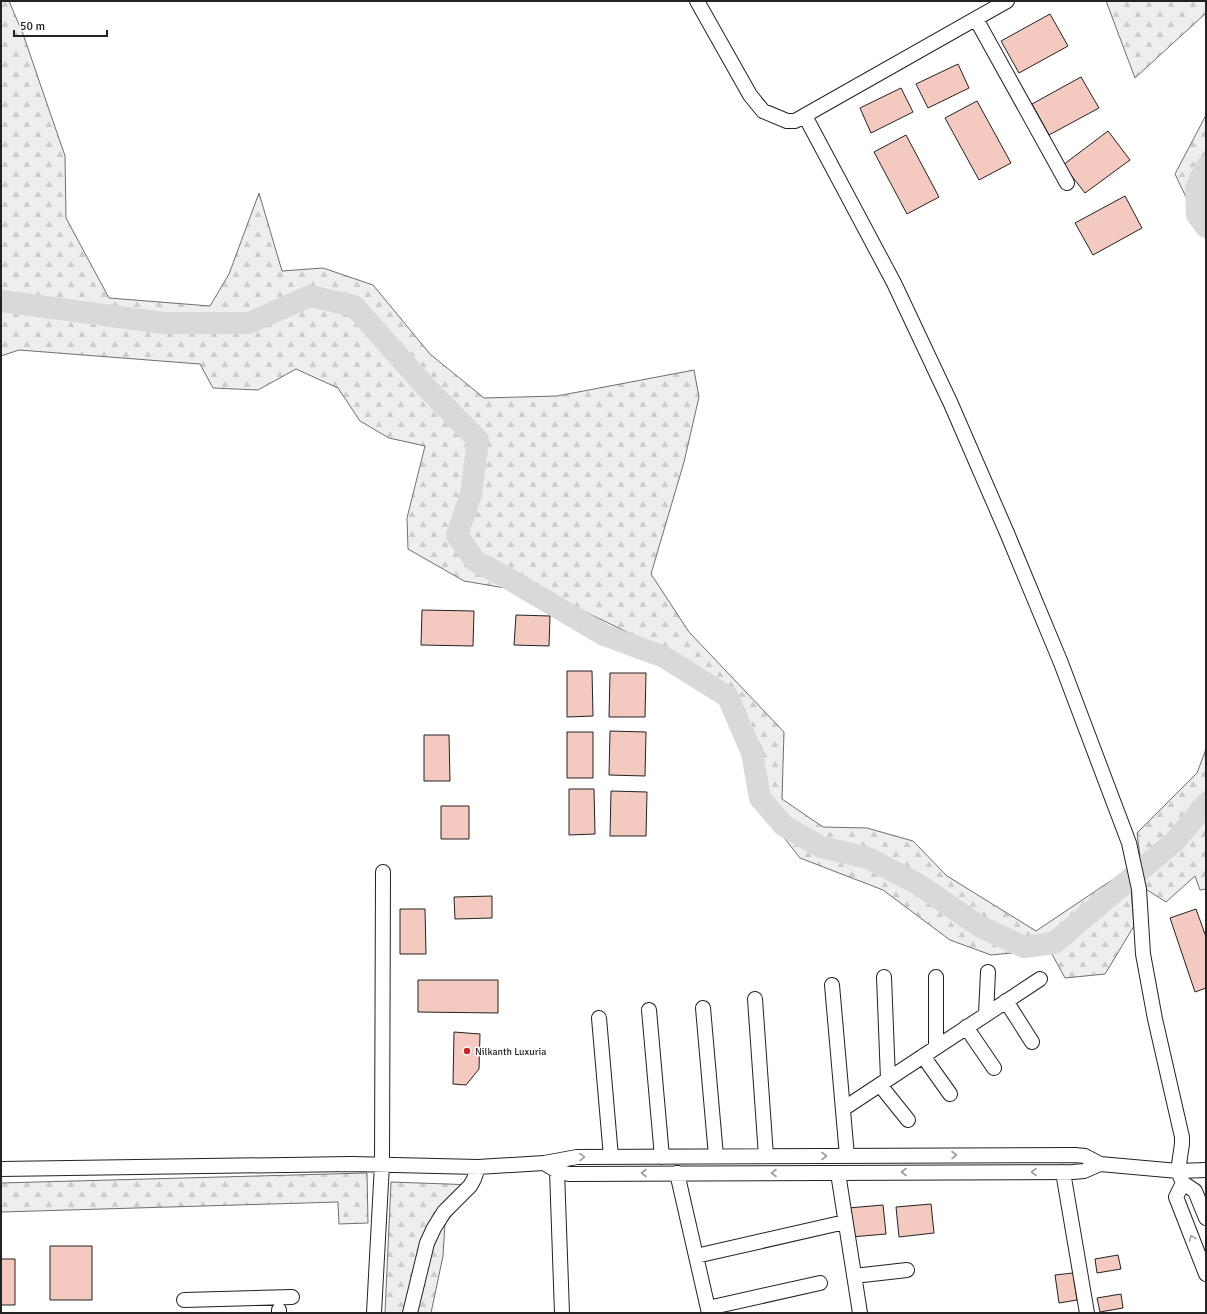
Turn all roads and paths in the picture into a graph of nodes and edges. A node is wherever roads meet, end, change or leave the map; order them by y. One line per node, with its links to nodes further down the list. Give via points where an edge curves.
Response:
1 (697, 1): 4 (street, via 750,94 763,111 787,121 795,121)
2 (1007, 1): 3 (street)
3 (976, 19): 4 (street); 5 (street)
4 (805, 116): 42 (street, via 894,283 951,404 1061,663 1129,842 1140,889 1143,954 1182,1137)
5 (1067, 183)
6 (383, 872): 33 (street)
7 (988, 972): 16 (street)
8 (936, 976): 20 (street)
9 (884, 977): 23 (street)
10 (1040, 979): 13 (street)
11 (832, 985): 25 (street)
12 (755, 999): 28 (street)
13 (1006, 1001): 16 (street); 19 (street)
14 (703, 1008): 27 (street)
15 (649, 1010): 31 (street)
16 (986, 1014): 18 (street)
17 (599, 1018): 30 (street)
18 (966, 1027): 20 (street); 22 (street)
19 (1032, 1042)
20 (936, 1048): 21 (street)
21 (923, 1056): 23 (street); 24 (street)
22 (994, 1068)
23 (884, 1082): 25 (street); 26 (street)
24 (950, 1094)
25 (843, 1109): 29 (street)
26 (908, 1120)
27 (716, 1156): 28 (street); 31 (street)
28 (766, 1156): 29 (street, one-way to 29)
29 (847, 1156): 34 (street, one-way to 34, via 1075,1155 1085,1156)
30 (611, 1157): 31 (street); 32 (street, one-way to 30, via 577,1157)
31 (662, 1157)
32 (544, 1163): 35 (street); 38 (street)
33 (382, 1164): 35 (street); 36 (street); 54 (street)
34 (1100, 1164): 39 (street, via 1084,1171); 42 (street)
35 (478, 1167): 55 (street, via 470,1186 444,1212 427,1243)
36 (1, 1169)
37 (1206, 1170): 42 (street)
38 (557, 1171): 40 (street, one-way to 38, via 569,1174); 56 (street)
39 (1063, 1172): 41 (street, one-way to 41); 58 (street)
40 (677, 1173): 41 (street, one-way to 40); 45 (street)
41 (838, 1173): 44 (street)
42 (1181, 1177): 43 (street, via 1195,1191); 47 (street, one-way to 42, via 1176,1197)
43 (1206, 1218)
44 (845, 1222): 45 (street); 48 (street)
45 (696, 1256): 53 (street)
46 (907, 1270): 48 (street)
47 (1206, 1274)
48 (854, 1276): 57 (street)
49 (820, 1283): 53 (street)
50 (292, 1297): 52 (street)
51 (184, 1300): 52 (street)
52 (213, 1306)
53 (708, 1311)
54 (374, 1313)
55 (410, 1313)
56 (562, 1313)
57 (860, 1313)
58 (1087, 1313)

